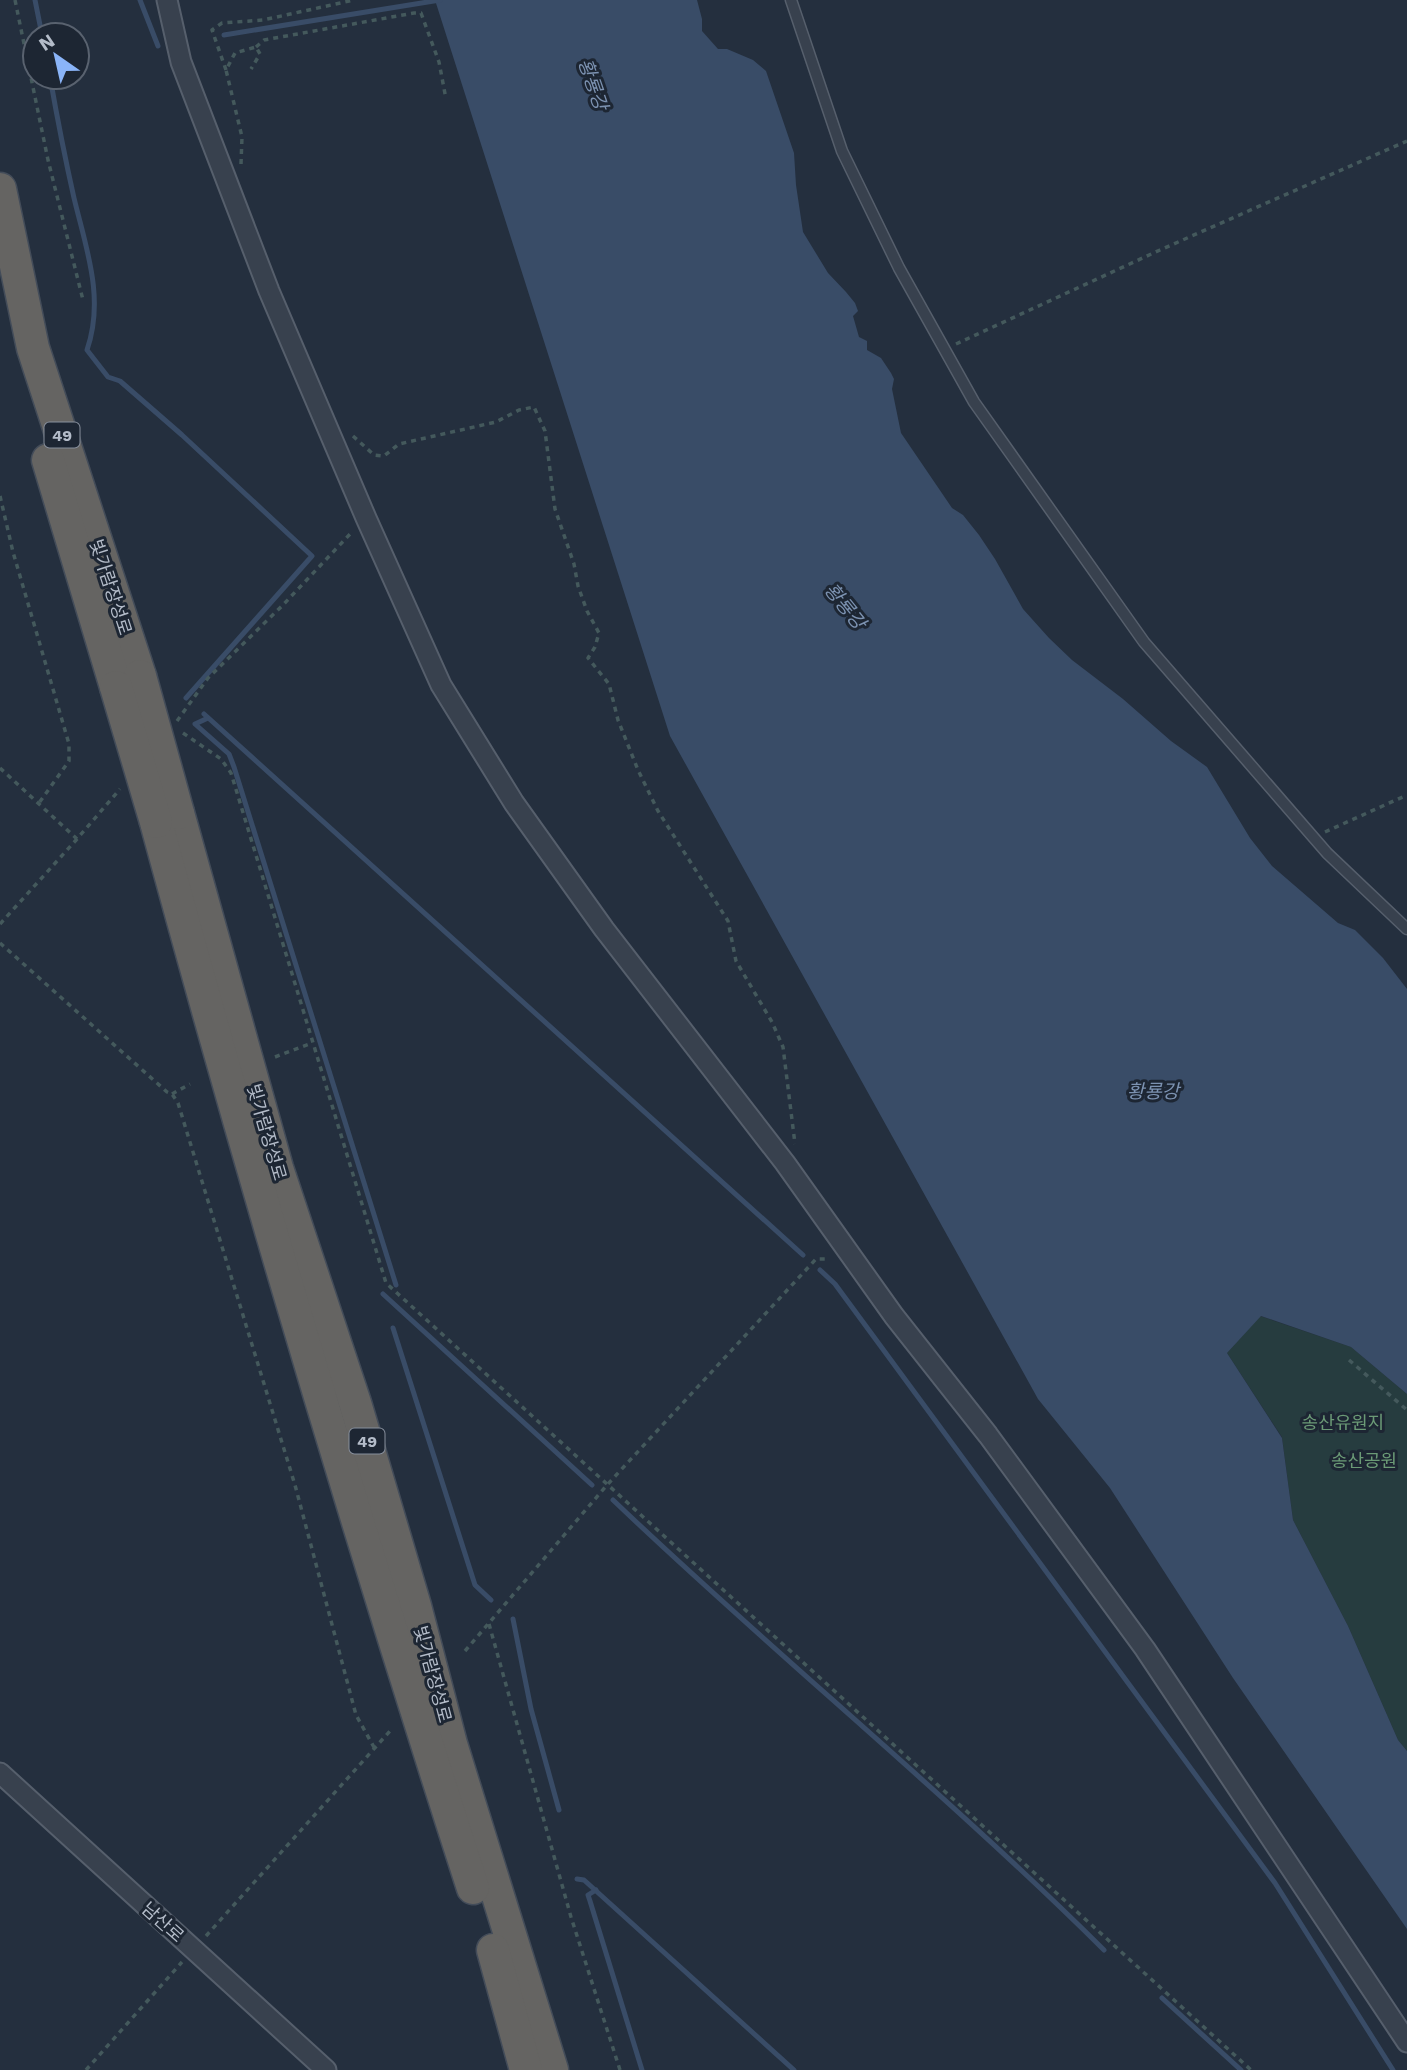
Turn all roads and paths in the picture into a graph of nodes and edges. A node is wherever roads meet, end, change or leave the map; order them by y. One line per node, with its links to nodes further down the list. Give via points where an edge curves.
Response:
1 (15, 0): 13 (path)
2 (167, 0): 11 (street, via 181,62)
3 (354, 0): 7 (path, via 263,20 222,23 212,30)
4 (791, 0): 14 (lane, via 842,152)
5 (256, 47): 6 (path, via 260,54); 7 (path, via 235,53); 8 (path, via 264,40 421,13 439,62)
6 (251, 69)
7 (226, 70): 11 (path, via 243,137 243,160)
8 (446, 99)
9 (1407, 141): 14 (path)
10 (0, 189): 18 (highway, 빛가람장성로 / 49, via 33,348)
11 (231, 192): 15 (street)
12 (0, 290): 18 (highway, 빛가람장성로 / 49, via 42,441)
13 (83, 300)
14 (945, 350): 24 (lane, via 974,402 1144,642)
15 (328, 431): 17 (street); 33 (path, via 344,429 374,455 384,456 399,444 496,422 534,407 545,431 555,509 578,586 599,633 588,658 609,684 618,720 658,811 728,921 736,961 783,1047 797,1154)
16 (0, 496): 22 (path, via 69,744 69,761)
17 (366, 518): 29 (path, via 208,678 174,726 222,759 231,773); 33 (street, via 440,685 513,803)
18 (128, 681): 23 (highway, 빛가람장성로 / 49, bridge)
19 (0, 768): 22 (path)
20 (121, 788): 25 (path)
21 (1407, 795): 24 (path)
22 (39, 803): 25 (path)
23 (167, 818): 47 (highway, 빛가람장성로 / 49, via 226,1076); 48 (highway, 빛가람장성로 / 49, via 355,1403 451,1744)
24 (1314, 838): 27 (lane)
25 (77, 839): 26 (path)
26 (0, 924)
27 (1407, 929)
28 (0, 943): 32 (path)
29 (312, 1043): 30 (path); 37 (path, via 386,1283)
30 (275, 1057)
31 (190, 1084): 32 (path)
32 (172, 1094): 41 (path, via 295,1485 356,1715)
33 (785, 1163): 44 (street, via 1145,1648)
34 (836, 1261): 37 (path, via 816,1258)
35 (1349, 1360): 36 (path)
36 (1407, 1410)
37 (607, 1485): 38 (path); 50 (path)
38 (489, 1624): 39 (path); 49 (path, via 570,1917)
39 (465, 1651)
40 (390, 1731): 41 (path)
41 (375, 1749): 43 (path)
42 (0, 1773): 43 (street, 남산로)
43 (194, 1950): 45 (path); 46 (street, 남산로)
44 (1407, 2042)
45 (86, 2070)
46 (326, 2070)
47 (526, 2070)
48 (552, 2070)
49 (620, 2070)
50 (1251, 2070)

